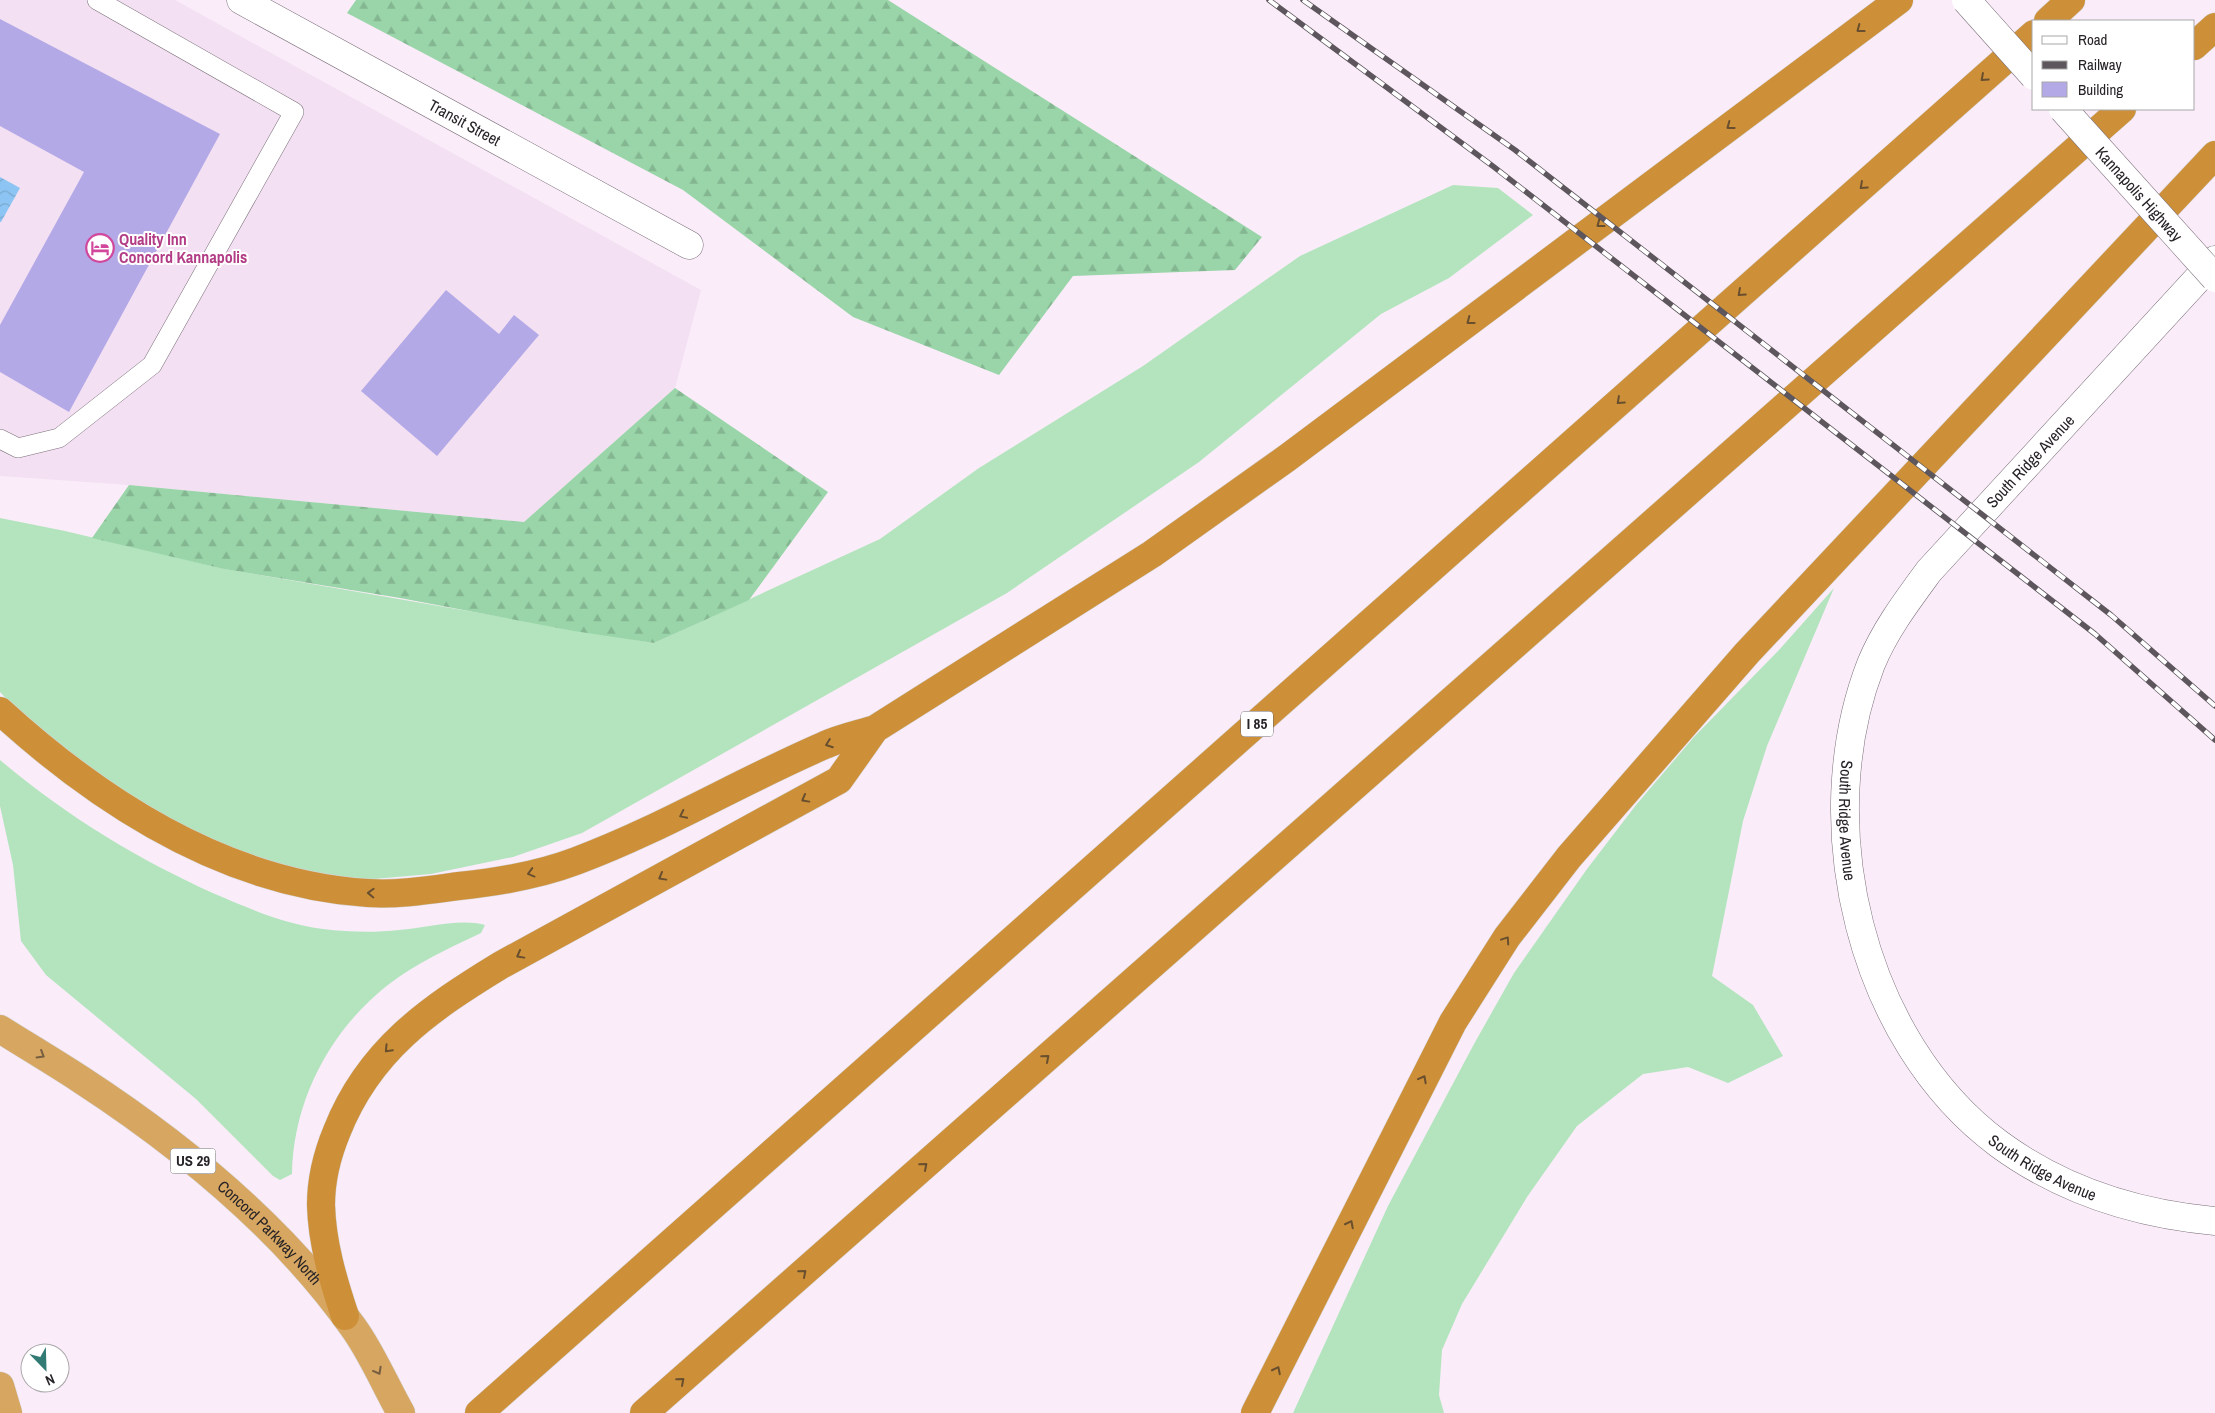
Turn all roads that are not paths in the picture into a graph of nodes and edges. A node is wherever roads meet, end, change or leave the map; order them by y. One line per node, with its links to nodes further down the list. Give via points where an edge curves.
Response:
1 (97, 0): 17 (lane, via 294,112 152,365 60,438 18,448)
2 (241, 0): 14 (street, Transit Street)
3 (1899, 0): 19 (highway, one-way to 19, via 1295,452 1160,548)
4 (1966, 0): 10 (street, bridge)
5 (2072, 0): 6 (highway)
6 (2049, 20)
7 (2215, 27): 9 (highway)
8 (2032, 36): 26 (highway, I 85, one-way to 26)
9 (2195, 45)
10 (2032, 74)
11 (2064, 110): 16 (street, Kannapolis Highway, bridge)
12 (2121, 110): 27 (highway, one-way to 12)
13 (2215, 155): 28 (highway, one-way to 13, via 1453,1022 1507,937 1569,857 1746,653)
14 (689, 245)
15 (2215, 260): 21 (street, South Ridge Avenue, via 1929,571 1891,624 1872,662 1857,704 1847,757 1846,839 1850,886 1884,996 1912,1051 1955,1105 1999,1144 2055,1179 2100,1199 2175,1218)
16 (2215, 278)
17 (0, 439)
18 (0, 711): 19 (highway, one-way to 18, via 826,744 662,825 574,862 515,878 413,892 370,893 277,878 220,857 168,832 81,780)
19 (875, 729): 22 (highway, one-way to 22, via 839,780 501,965 414,1023 385,1051 344,1112 323,1175 321,1204 330,1269)
20 (0, 1029): 22 (highway, Concord Parkway North / US 29, one-way to 22, via 80,1078 211,1175 325,1290)
21 (2215, 1221)
22 (350, 1323): 25 (highway, US 29, one-way to 25)
23 (0, 1386): 24 (highway)
24 (8, 1413)
25 (401, 1413)
26 (479, 1413)
27 (644, 1413)
28 (1254, 1413)

